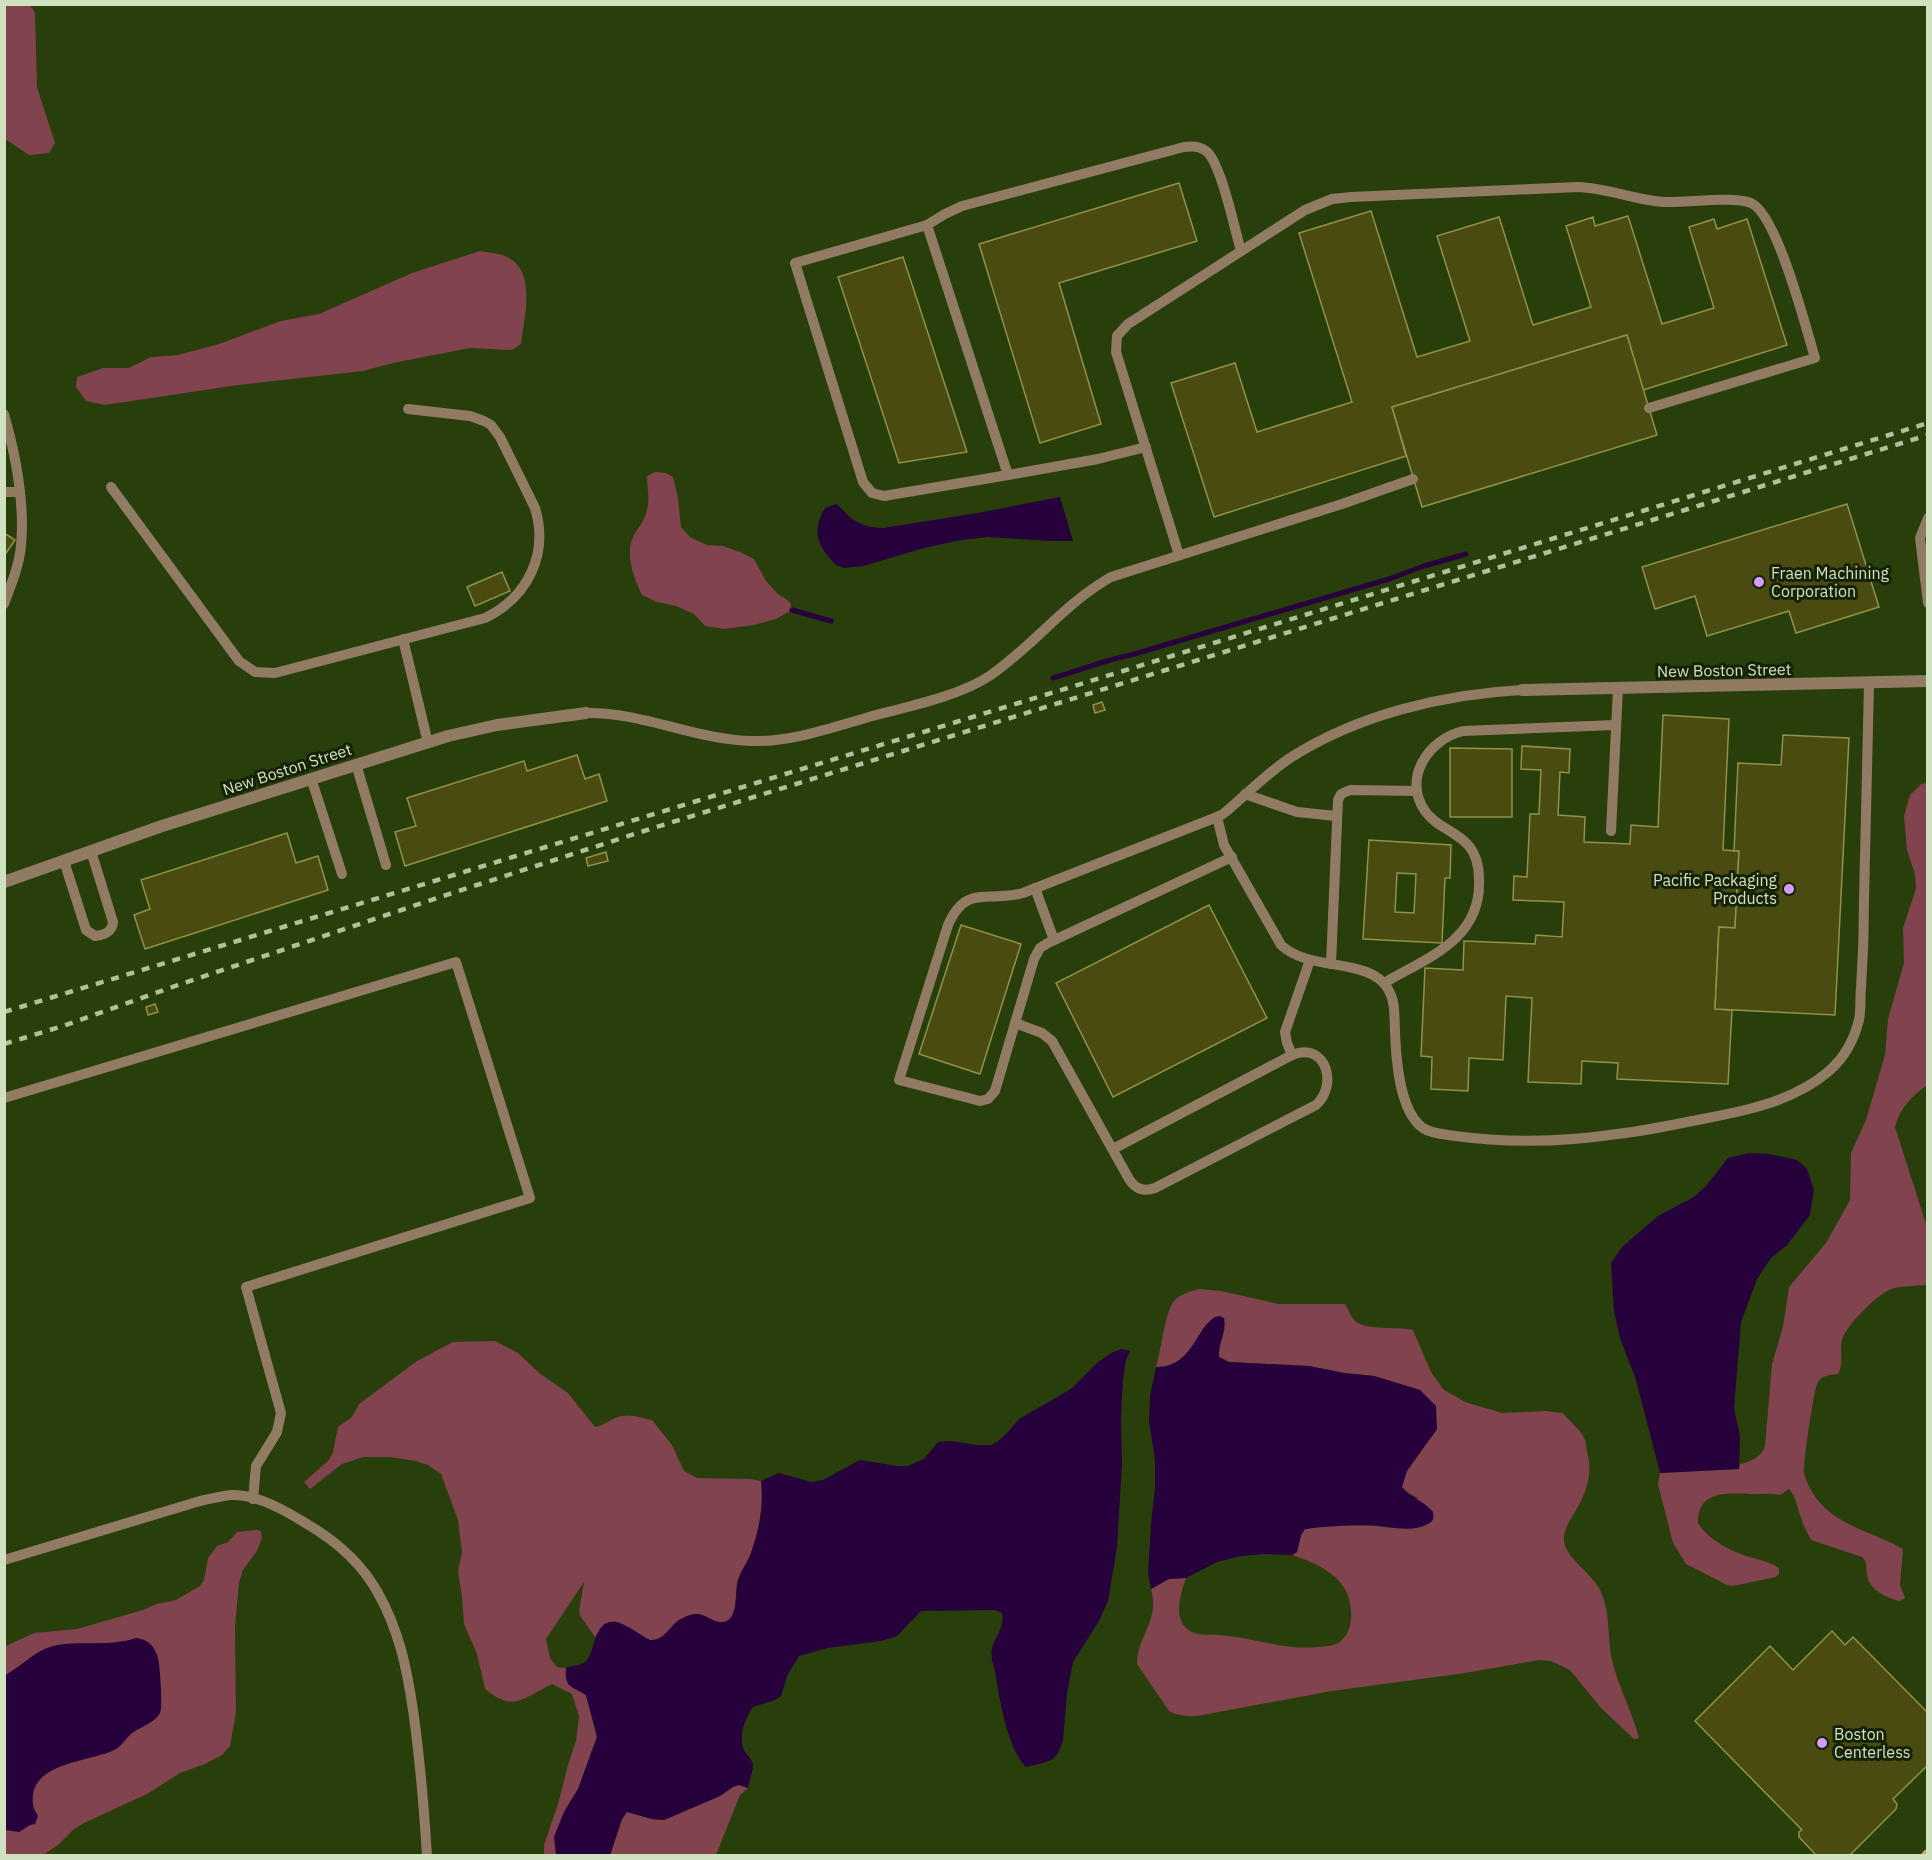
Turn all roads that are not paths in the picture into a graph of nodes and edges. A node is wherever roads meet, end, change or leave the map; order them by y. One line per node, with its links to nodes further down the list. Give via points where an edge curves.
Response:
1 (927, 225): 2 (lane, via 962,206 1195,147 1206,151 1217,167); 7 (lane); 7 (lane, via 795,263 863,482 872,493 884,496)
2 (1241, 251): 3 (lane, via 1305,210 1341,197 1578,187 1664,202 1753,204 1774,232 1815,358); 6 (lane, via 1128,324 1117,336 1116,352)
3 (1648, 408)
4 (408, 409): 16 (lane, via 470,416 491,425 531,497 540,544 529,578 506,606 480,620)
5 (4, 414): 11 (lane)
6 (1146, 447): 7 (lane); 13 (lane)
7 (1008, 475)
8 (1413, 479): 13 (lane)
9 (111, 488): 16 (lane, via 239,661 249,669 275,673)
10 (4, 492): 11 (lane)
11 (20, 492): 15 (lane, via 21,545)
12 (1928, 518): 14 (lane, via 1920,537)
13 (1179, 555): 21 (lane, via 1125,571 1095,586 981,681 804,735 766,741 735,740 624,716)
14 (1928, 603)
15 (4, 604)
16 (403, 639): 23 (lane)
17 (1928, 681): 18 (street, New Boston Street)
18 (1869, 683): 19 (street, New Boston Street); 41 (lane, via 1859,1019 1843,1056 1831,1070 1802,1090 1750,1109 1599,1137 1526,1140 1438,1134 1414,1119 1406,1103 1392,999)
19 (1618, 688): 20 (street, New Boston Street); 22 (lane)
20 (1522, 690): 27 (lane, via 1434,703 1352,727 1290,759)
21 (586, 713): 23 (street, New Boston Street, via 497,725)
22 (1616, 725): 26 (lane, via 1452,734 1424,759); 30 (lane)
23 (428, 742): 24 (street, New Boston Street)
24 (356, 764): 25 (street, New Boston Street); 34 (lane)
25 (311, 778): 31 (street, New Boston Street); 35 (lane)
26 (1417, 791): 28 (lane, via 1347,791 1338,800); 41 (lane, via 1425,812 1468,845 1476,859 1478,899 1469,922 1451,943)
27 (1245, 794): 28 (lane, via 1297,812); 29 (lane)
28 (1336, 816): 40 (lane)
29 (1217, 817): 32 (lane); 37 (lane)
30 (1611, 831)
31 (91, 851): 33 (street, New Boston Street); 33 (lane, via 113,922 107,933 95,936 86,930)
32 (1232, 857): 38 (lane); 39 (lane, via 1281,945)
33 (64, 861): 36 (street, New Boston Street)
34 (386, 865)
35 (342, 874)
36 (4, 882)
37 (1035, 888): 38 (lane); 42 (lane, via 1004,897 973,897 952,915 899,1080 986,1100 995,1091)
38 (1054, 940): 42 (lane, via 1035,955)
39 (1310, 960): 40 (lane); 43 (lane, via 1285,1032)
40 (1331, 964): 41 (lane, via 1367,971)
41 (1384, 983)
42 (1015, 1023): 45 (lane, via 1052,1041)
43 (1292, 1055): 45 (lane); 45 (lane, via 1312,1053 1325,1065 1326,1092 1313,1107 1151,1189 1134,1185)
44 (4, 1098): 46 (lane, via 456,962 530,1198 246,1287 281,1413 278,1432 256,1466)
45 (1113, 1149)
46 (253, 1498): 47 (lane, via 232,1495 200,1501); 48 (lane, via 322,1533 352,1558 378,1592 405,1660 423,1788)
47 (4, 1560)
48 (427, 1856)

